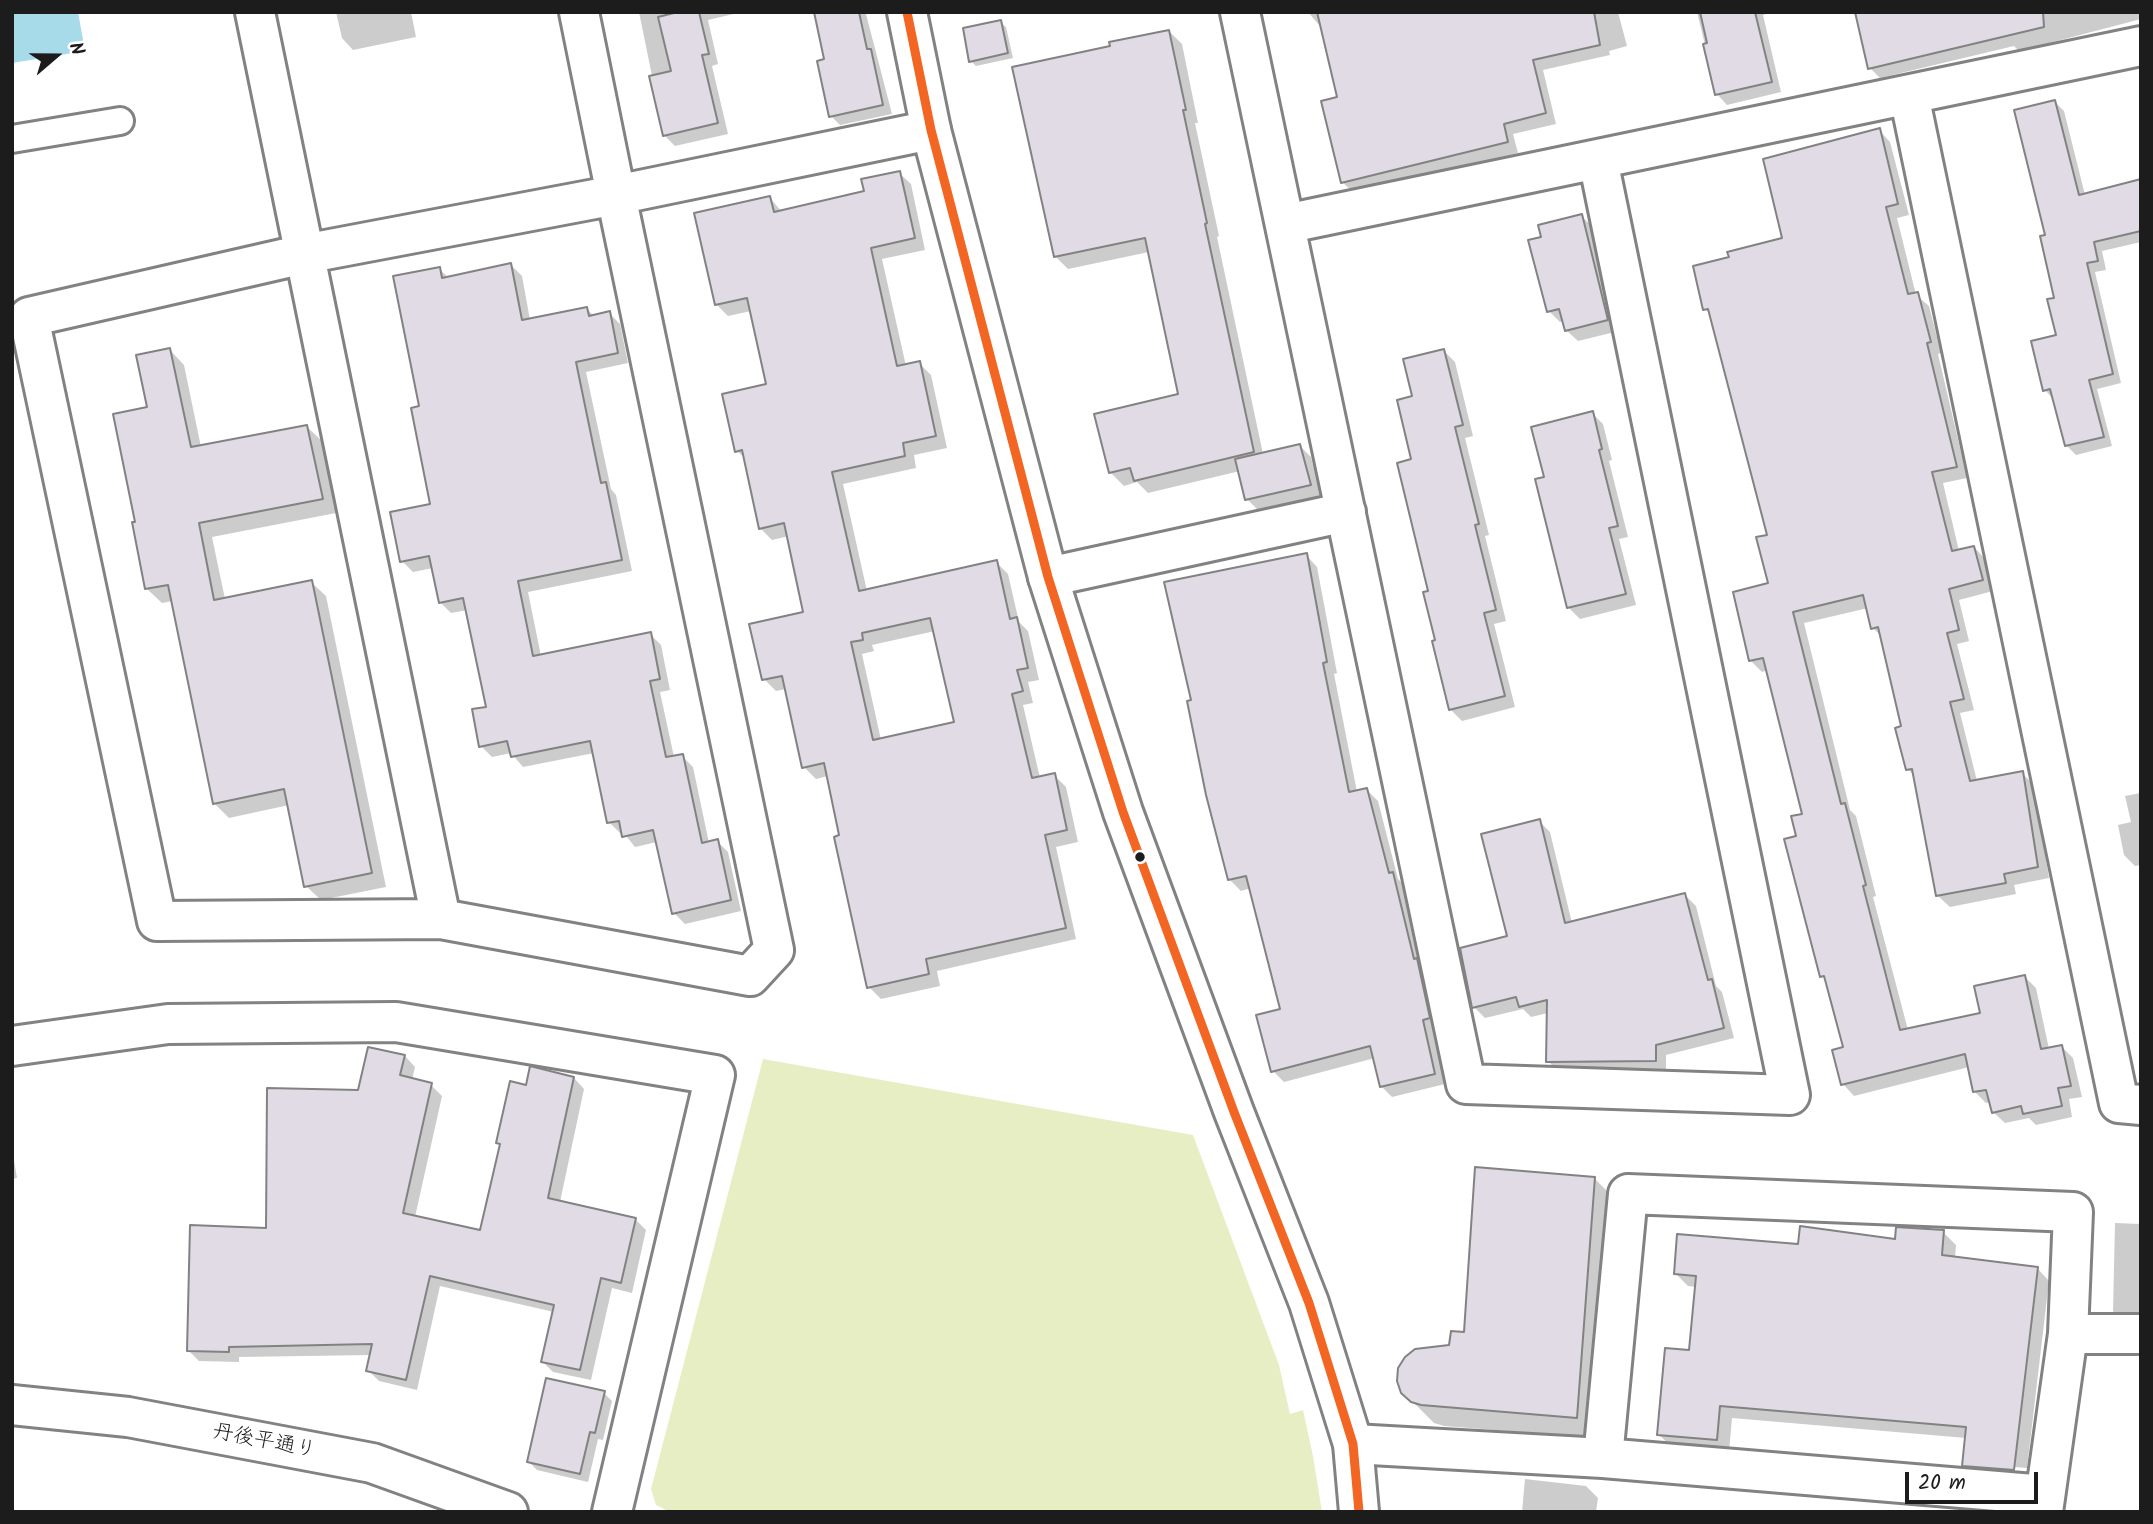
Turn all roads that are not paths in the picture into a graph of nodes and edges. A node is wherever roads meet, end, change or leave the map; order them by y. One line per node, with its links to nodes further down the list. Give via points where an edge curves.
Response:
1 (255, 12): 13 (street)
2 (579, 12): 11 (street)
3 (907, 12): 8 (street)
4 (1240, 12): 12 (street)
5 (2141, 46): 6 (street)
6 (1909, 95): 10 (street); 18 (street, via 2119,1103)
7 (120, 121): 9 (lane)
8 (931, 130): 11 (street); 15 (street)
9 (12, 139)
10 (1598, 160): 12 (street); 14 (street, via 1790,1095 1465,1084)
11 (616, 195): 13 (street); 16 (street, via 774,950 750,976)
12 (1284, 224): 14 (street)
13 (304, 254): 16 (street); 16 (street, via 29,317 157,920)
14 (1346, 512): 15 (street)
15 (1048, 577): 22 (street, via 1124,812 1309,1303)
16 (441, 919)
17 (12, 1046): 26 (street, via 168,1024 396,1022 715,1075)
18 (2141, 1105)
19 (2068, 1334): 20 (street); 23 (street, via 2073,1212 1628,1194); 24 (street)
20 (2141, 1334)
21 (12, 1405): 25 (street, 丹後平通り, via 128,1417 372,1464)
22 (1353, 1444): 23 (street); 27 (street)
23 (1603, 1458): 24 (street)
24 (2044, 1504)
25 (508, 1512)
26 (612, 1512)
27 (1359, 1512)

